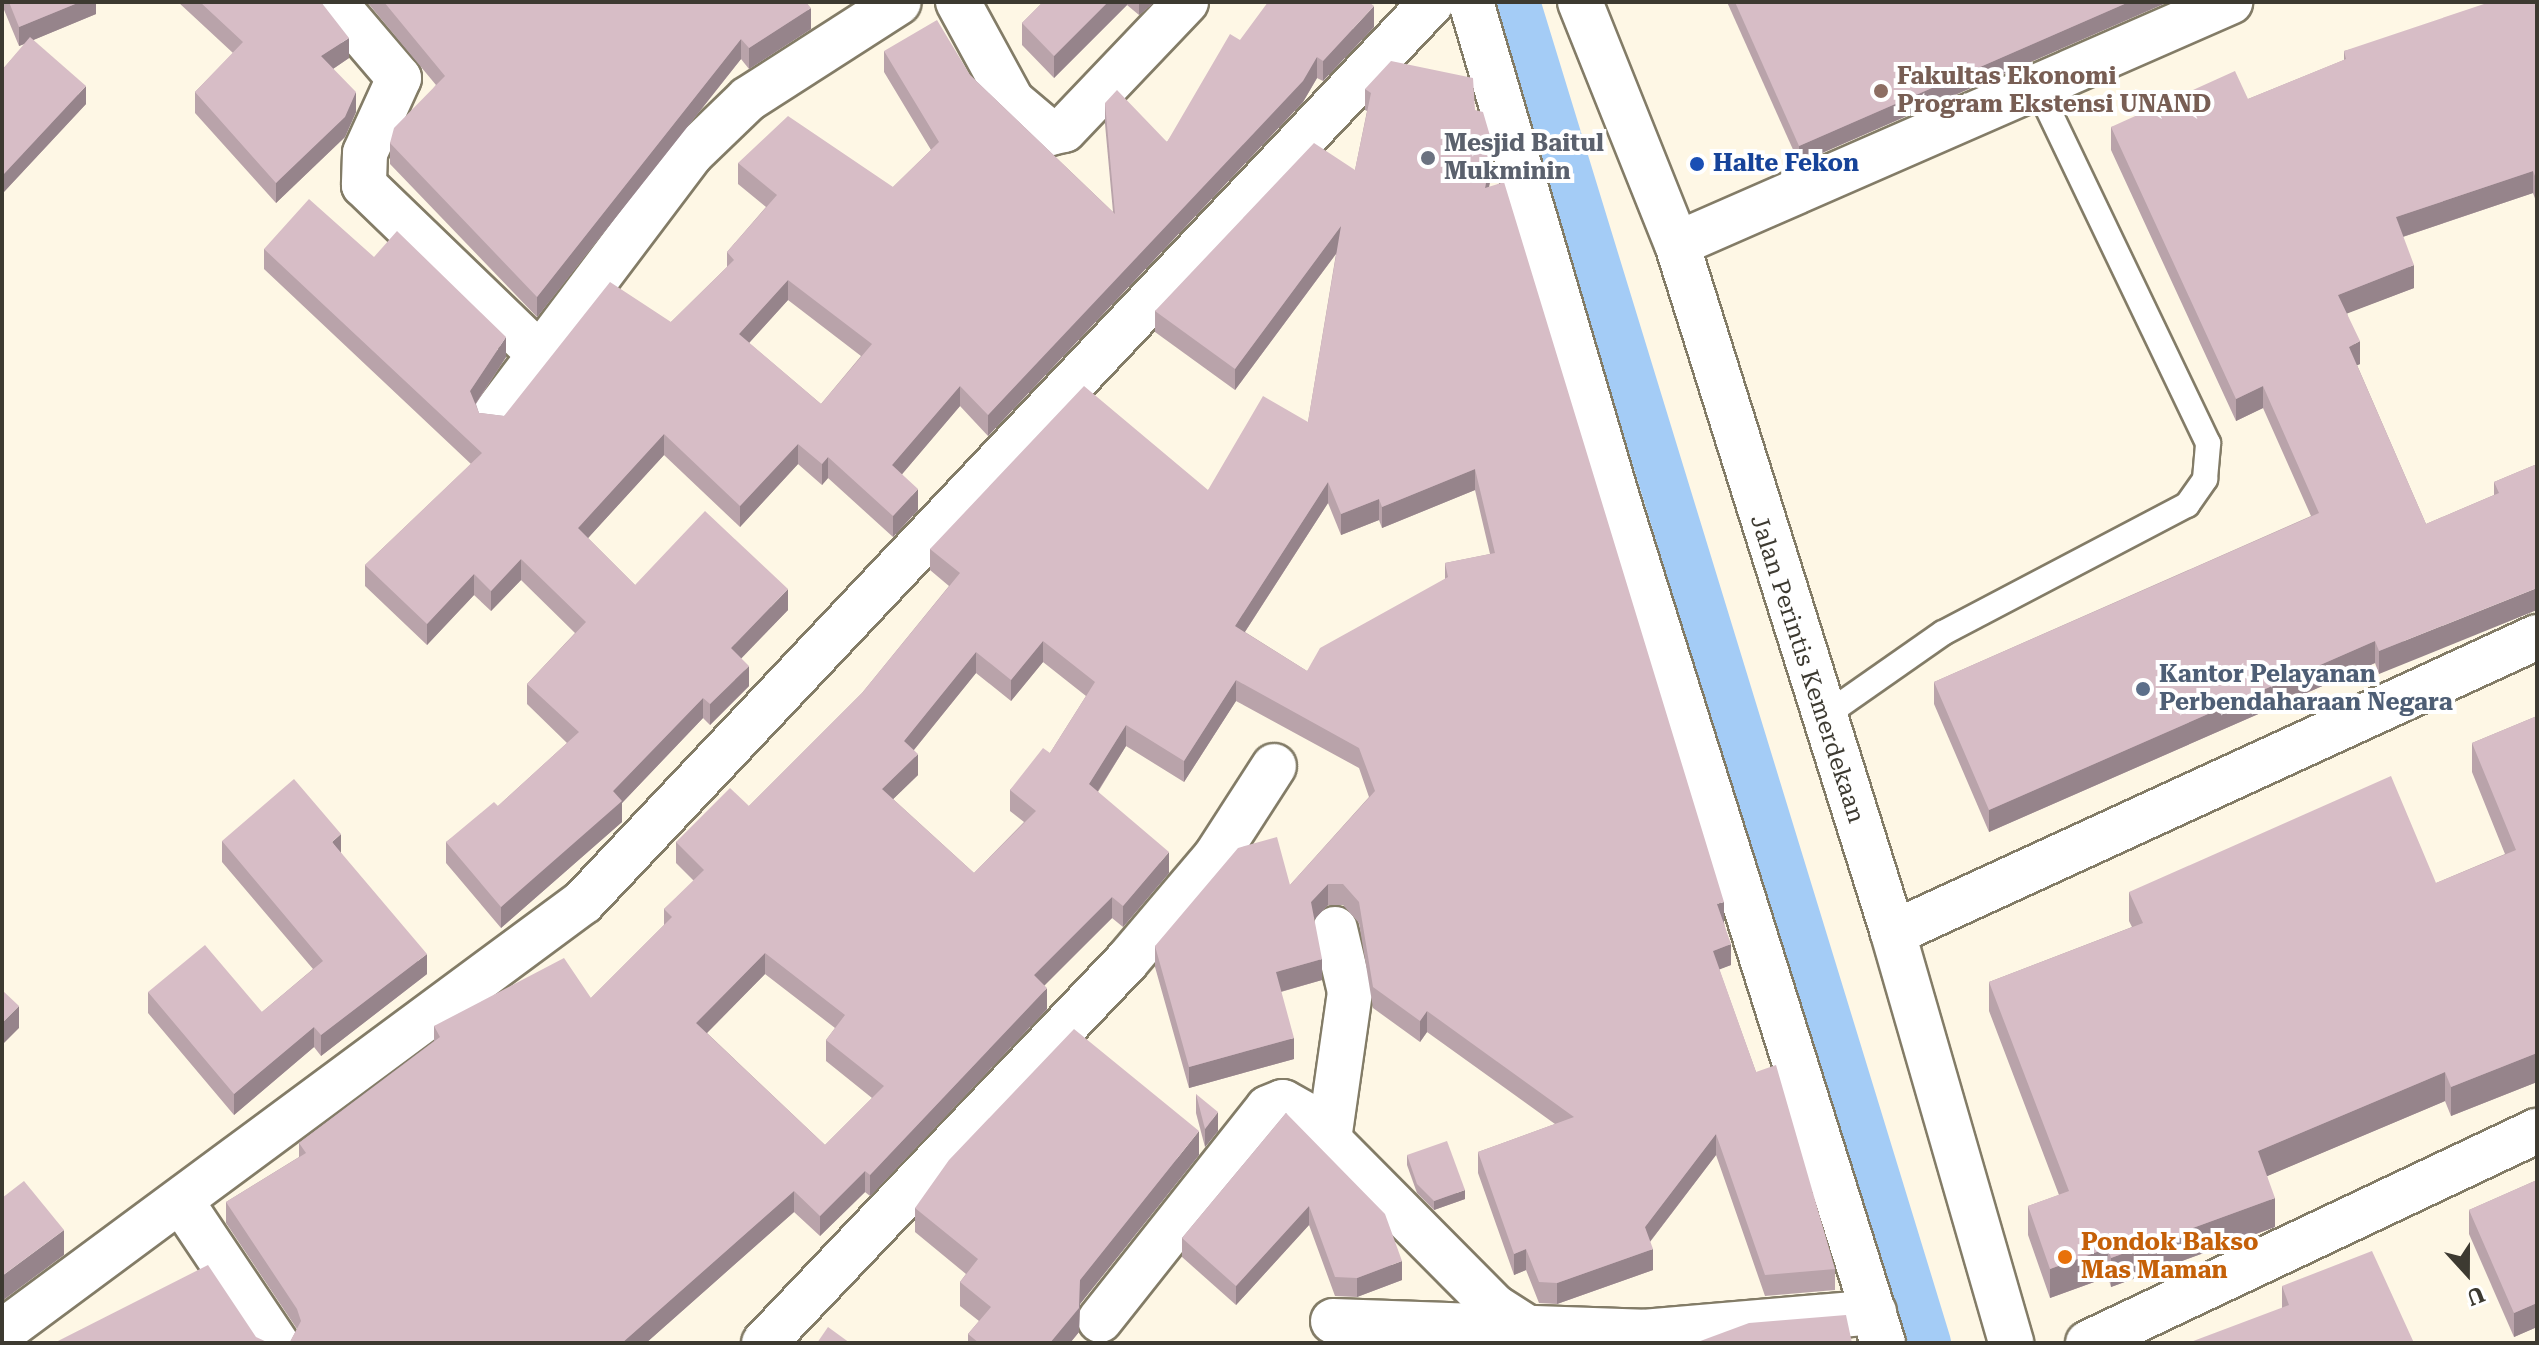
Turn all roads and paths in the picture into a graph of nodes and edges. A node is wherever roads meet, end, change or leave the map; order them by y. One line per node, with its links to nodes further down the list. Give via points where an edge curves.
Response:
1 (334, 2): 12 (street, via 399,78 365,153 364,185)
2 (899, 2): 9 (street)
3 (958, 2): 4 (street, via 1012,101 1033,123 1057,133)
4 (1186, 2)
5 (1432, 2): 21 (street, via 583,902)
6 (1471, 2): 24 (street, via 1618,501)
7 (1580, 2): 11 (street, Jalan Perintis Kemerdekaan)
8 (2230, 2): 10 (street)
9 (858, 13): 12 (street, via 748,99 691,154)
10 (2036, 84): 11 (street); 15 (lane, via 2208,443 2205,479 2187,505 1943,633)
11 (1677, 244): 15 (street, Jalan Perintis Kemerdekaan)
12 (540, 355): 13 (street)
13 (495, 414)
14 (2537, 637): 18 (street)
15 (1820, 719): 18 (street, Jalan Perintis Kemerdekaan)
16 (1274, 766): 28 (street, via 1216,856 1127,961)
17 (1335, 929): 19 (street, via 1350,992)
18 (1893, 933): 29 (street, Jalan Perintis Kemerdekaan)
19 (1326, 1126): 22 (street, via 1283,1102 1268,1108); 26 (street, via 1342,1159 1495,1307)
20 (2537, 1131): 30 (street)
21 (181, 1201): 25 (street); 27 (street)
22 (1100, 1320)
23 (1333, 1321): 26 (street)
24 (1878, 1328): 26 (street)
25 (2, 1332)
26 (1534, 1332)
27 (276, 1343)
28 (764, 1343)
29 (2011, 1343)
30 (2088, 1343)

